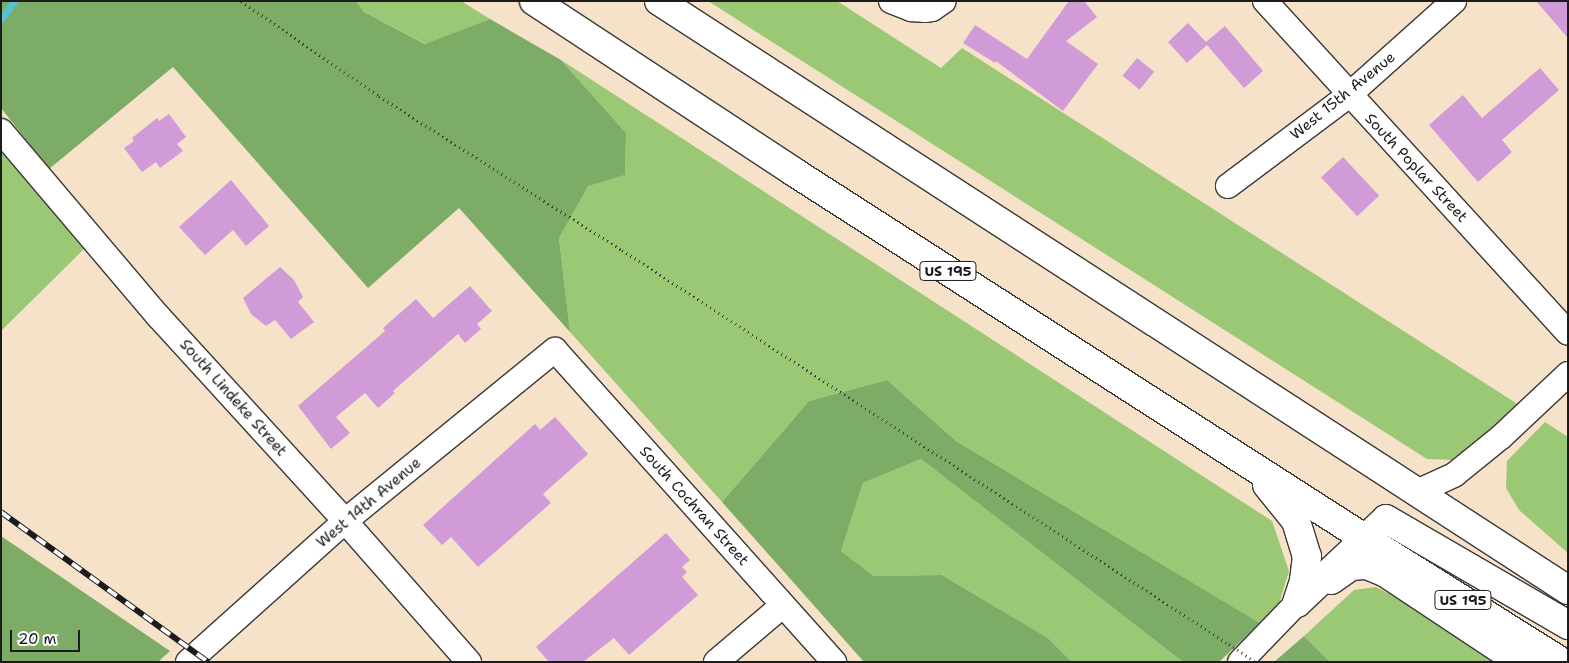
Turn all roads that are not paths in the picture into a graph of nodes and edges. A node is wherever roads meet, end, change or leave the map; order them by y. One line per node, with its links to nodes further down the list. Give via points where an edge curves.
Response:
1 (534, 1): 13 (highway, US 195)
2 (659, 1): 14 (highway)
3 (891, 1): 6 (street, via 911,9)
4 (1265, 1): 7 (street, South Poplar Street)
5 (1454, 1): 7 (street, West 15th Avenue)
6 (938, 5)
7 (1349, 95): 9 (street, West 15th Avenue); 10 (street, South Poplar Street)
8 (1, 131): 16 (street, South Lindeke Street, via 158,316)
9 (1228, 186)
10 (1568, 333)
11 (555, 350): 16 (street, West 14th Avenue); 20 (street, South Cochran Street)
12 (1568, 374): 14 (street, via 1501,437 1454,475)
13 (1247, 463): 17 (highway, US 195); 19 (highway, via 1296,521 1307,556)
14 (1417, 492): 15 (highway); 18 (highway)
15 (1386, 519): 17 (highway); 21 (highway)
16 (345, 521): 23 (street, West 14th Avenue); 24 (street, South Lindeke Street)
17 (1364, 538): 19 (highway); 28 (highway, US 195)
18 (1568, 590)
19 (1297, 603): 22 (street); 27 (highway, via 1351,566 1366,565 1386,573)
20 (782, 606): 25 (street); 26 (street, South Cochran Street)
21 (1568, 625)
22 (1234, 653)
23 (188, 662)
24 (468, 662)
25 (716, 662)
26 (834, 662)
27 (1520, 662)
28 (1562, 662)

